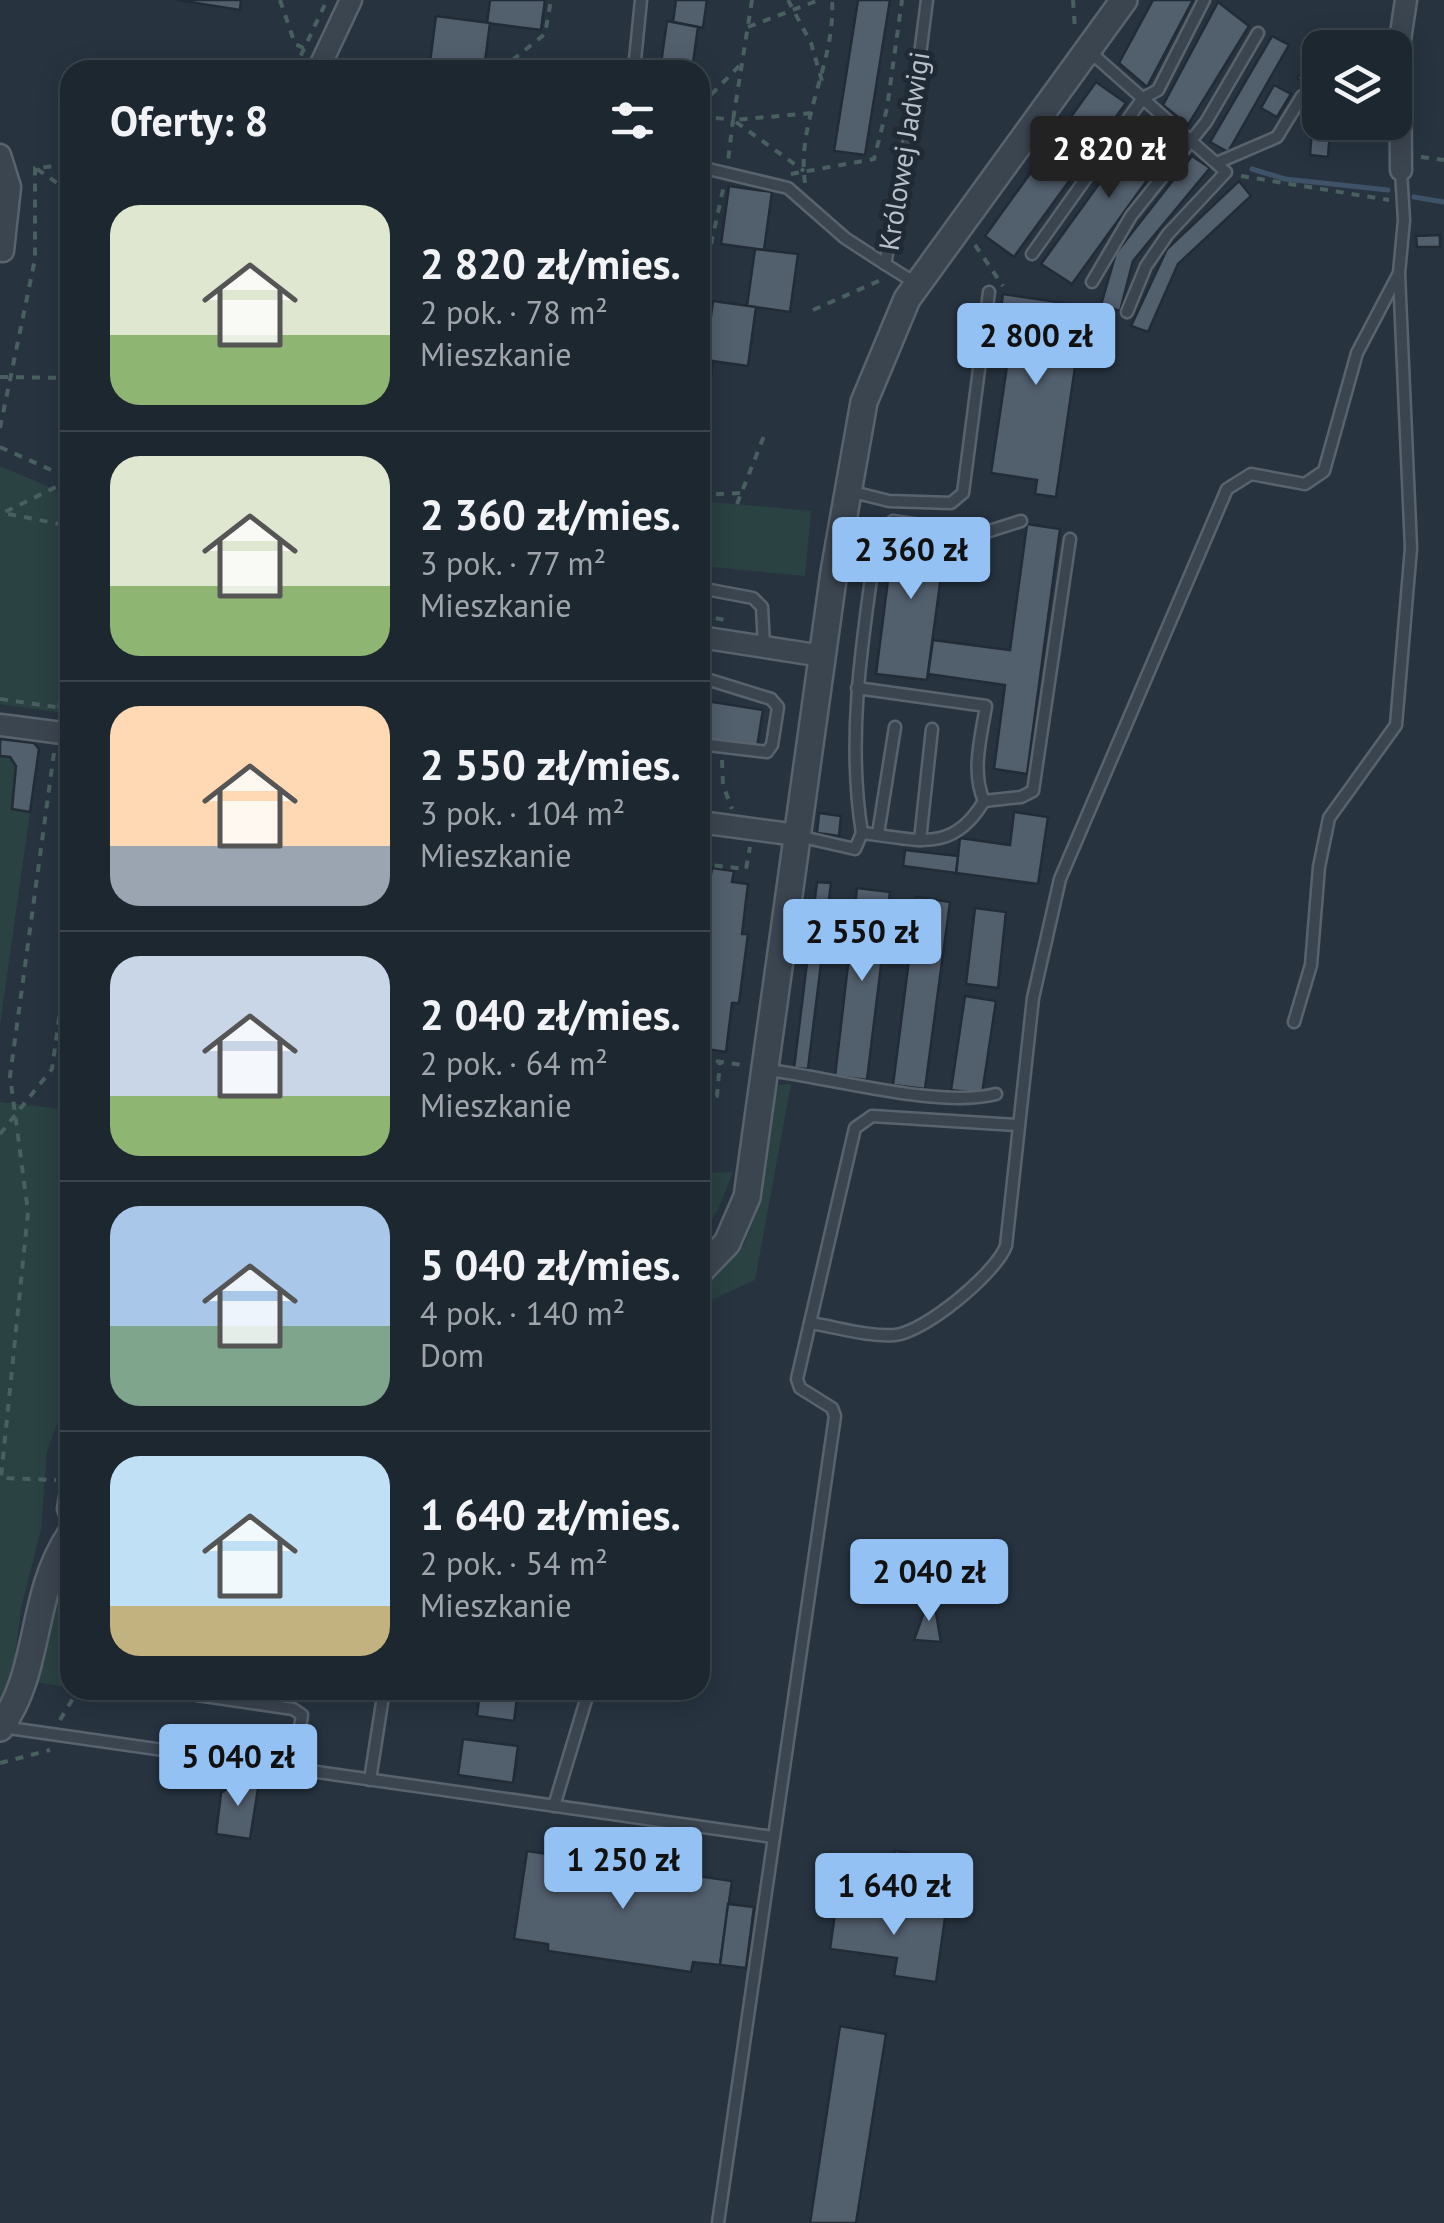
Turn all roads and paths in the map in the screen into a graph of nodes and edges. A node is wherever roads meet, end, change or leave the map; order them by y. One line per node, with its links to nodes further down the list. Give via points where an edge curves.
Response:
1 (328, 0): 19 (path)
2 (352, 0): 20 (street)
3 (551, 0): 21 (path, via 545,34)
4 (640, 0): 22 (lane)
5 (752, 0): 16 (path)
6 (788, 0): 15 (path)
7 (819, 0): 15 (path)
8 (832, 0): 24 (path, via 833,37)
9 (902, 0): 41 (path, via 874,158)
10 (927, 0): 49 (lane, Królowej Jadwigi)
11 (1074, 0): 18 (path)
12 (1124, 0): 18 (street)
13 (1204, 0): 27 (lane, via 1158,90)
14 (1406, 0): 34 (street)
15 (793, 11): 16 (path); 24 (path)
16 (748, 27): 23 (path)
17 (1258, 33): 31 (lane, via 1206,122)
18 (1082, 48): 27 (lane); 51 (street)
19 (299, 60)
20 (323, 60)
21 (512, 60)
22 (635, 60)
23 (744, 61): 25 (path); 30 (path)
24 (822, 81): 28 (path)
25 (710, 96)
26 (1302, 96): 38 (lane, via 1277,137)
27 (1143, 98): 31 (lane); 48 (lane)
28 (813, 113): 30 (path); 41 (path)
29 (710, 117): 30 (path)
30 (735, 121): 40 (path); 41 (path)
31 (1190, 137): 38 (lane); 52 (lane)
32 (0, 156): 47 (street, via 10,187)
33 (1444, 160): 34 (path)
34 (1401, 162): 44 (lane)
35 (742, 166): 40 (path)
36 (60, 167): 39 (path)
37 (710, 167): 40 (lane)
38 (1222, 167): 44 (path, via 1261,182 1376,199); 56 (lane, via 1146,266)
39 (35, 168): 43 (path); 58 (path, via 36,260)
40 (728, 168): 46 (path); 49 (lane, via 788,188)
41 (804, 172): 42 (path)
42 (780, 176)
43 (60, 185)
44 (1402, 195): 50 (lane)
45 (972, 242): 54 (path)
46 (710, 249)
47 (3, 252)
48 (1032, 254)
49 (885, 264): 51 (lane, Królowej Jadwigi)
50 (1399, 273): 97 (lane, via 1411,548 1396,725 1329,818 1310,965); 104 (lane, via 1358,353 1317,480 1294,484 1252,474 1227,488 1060,879 1033,998)
51 (907, 278): 55 (path); 65 (street, via 872,377)
52 (1092, 282)
53 (989, 292): 65 (lane, via 962,493 951,503 889,501)
54 (1003, 292)
55 (813, 310)
56 (1127, 312)
57 (0, 377): 58 (path)
58 (13, 377): 59 (path); 60 (path)
59 (60, 378)
60 (0, 428)
61 (764, 436): 66 (path)
62 (0, 447): 63 (path)
63 (60, 474)
64 (60, 484): 69 (path)
65 (848, 491): 76 (street)
66 (740, 493): 67 (path); 68 (path)
67 (710, 494)
68 (737, 504)
69 (2, 514): 71 (path)
70 (1022, 521): 78 (lane, via 980,534 888,523 878,537)
71 (60, 524)
72 (1070, 539): 89 (lane, via 1036,781 1021,797)
73 (710, 590): 75 (lane, via 754,598 762,607)
74 (710, 638): 75 (street)
75 (764, 646): 76 (street)
76 (822, 656): 94 (street)
77 (710, 681): 87 (lane, via 778,707 770,749)
78 (857, 688): 89 (lane, via 986,706 978,766); 92 (lane, via 856,808)
79 (60, 693): 81 (path)
80 (0, 698): 81 (path)
81 (58, 708)
82 (0, 725): 85 (street)
83 (895, 727): 93 (lane)
84 (932, 730): 95 (lane)
85 (60, 734)
86 (710, 746): 87 (lane)
87 (722, 748): 91 (path, via 723,785 736,817)
88 (60, 753): 103 (path, via 10,1076)
89 (984, 801): 95 (lane, via 970,824 948,838)
90 (710, 818): 94 (street)
91 (710, 818)
92 (862, 833): 93 (lane); 94 (lane, via 855,848)
93 (878, 834): 95 (lane)
94 (797, 835): 100 (street)
95 (920, 840)
96 (60, 1012): 103 (path, via 52,1069)
97 (1294, 1022)
98 (710, 1060): 99 (path)
99 (720, 1062): 100 (path); 102 (path, via 716,1096)
100 (759, 1068): 101 (lane, via 938,1096); 106 (street, via 747,1198 727,1244)
101 (996, 1094)
102 (710, 1096)
103 (14, 1113): 105 (path); 108 (path, via 28,1212 2,1478)
104 (1016, 1125): 107 (lane, via 1006,1246 998,1265 913,1332); 107 (lane, via 864,1118 856,1128)
105 (0, 1134)
106 (710, 1261)
107 (810, 1323): 117 (lane, via 797,1379 835,1416)
108 (60, 1480)
109 (60, 1552): 113 (street, via 45,1582 21,1694)
110 (235, 1700): 114 (lane, via 302,1715)
111 (382, 1700): 115 (lane)
112 (586, 1700): 116 (lane)
113 (0, 1728): 114 (lane)
114 (293, 1770): 115 (lane)
115 (370, 1780): 116 (lane)
116 (554, 1806): 117 (lane)
117 (774, 1837): 118 (lane)
118 (718, 2223)

